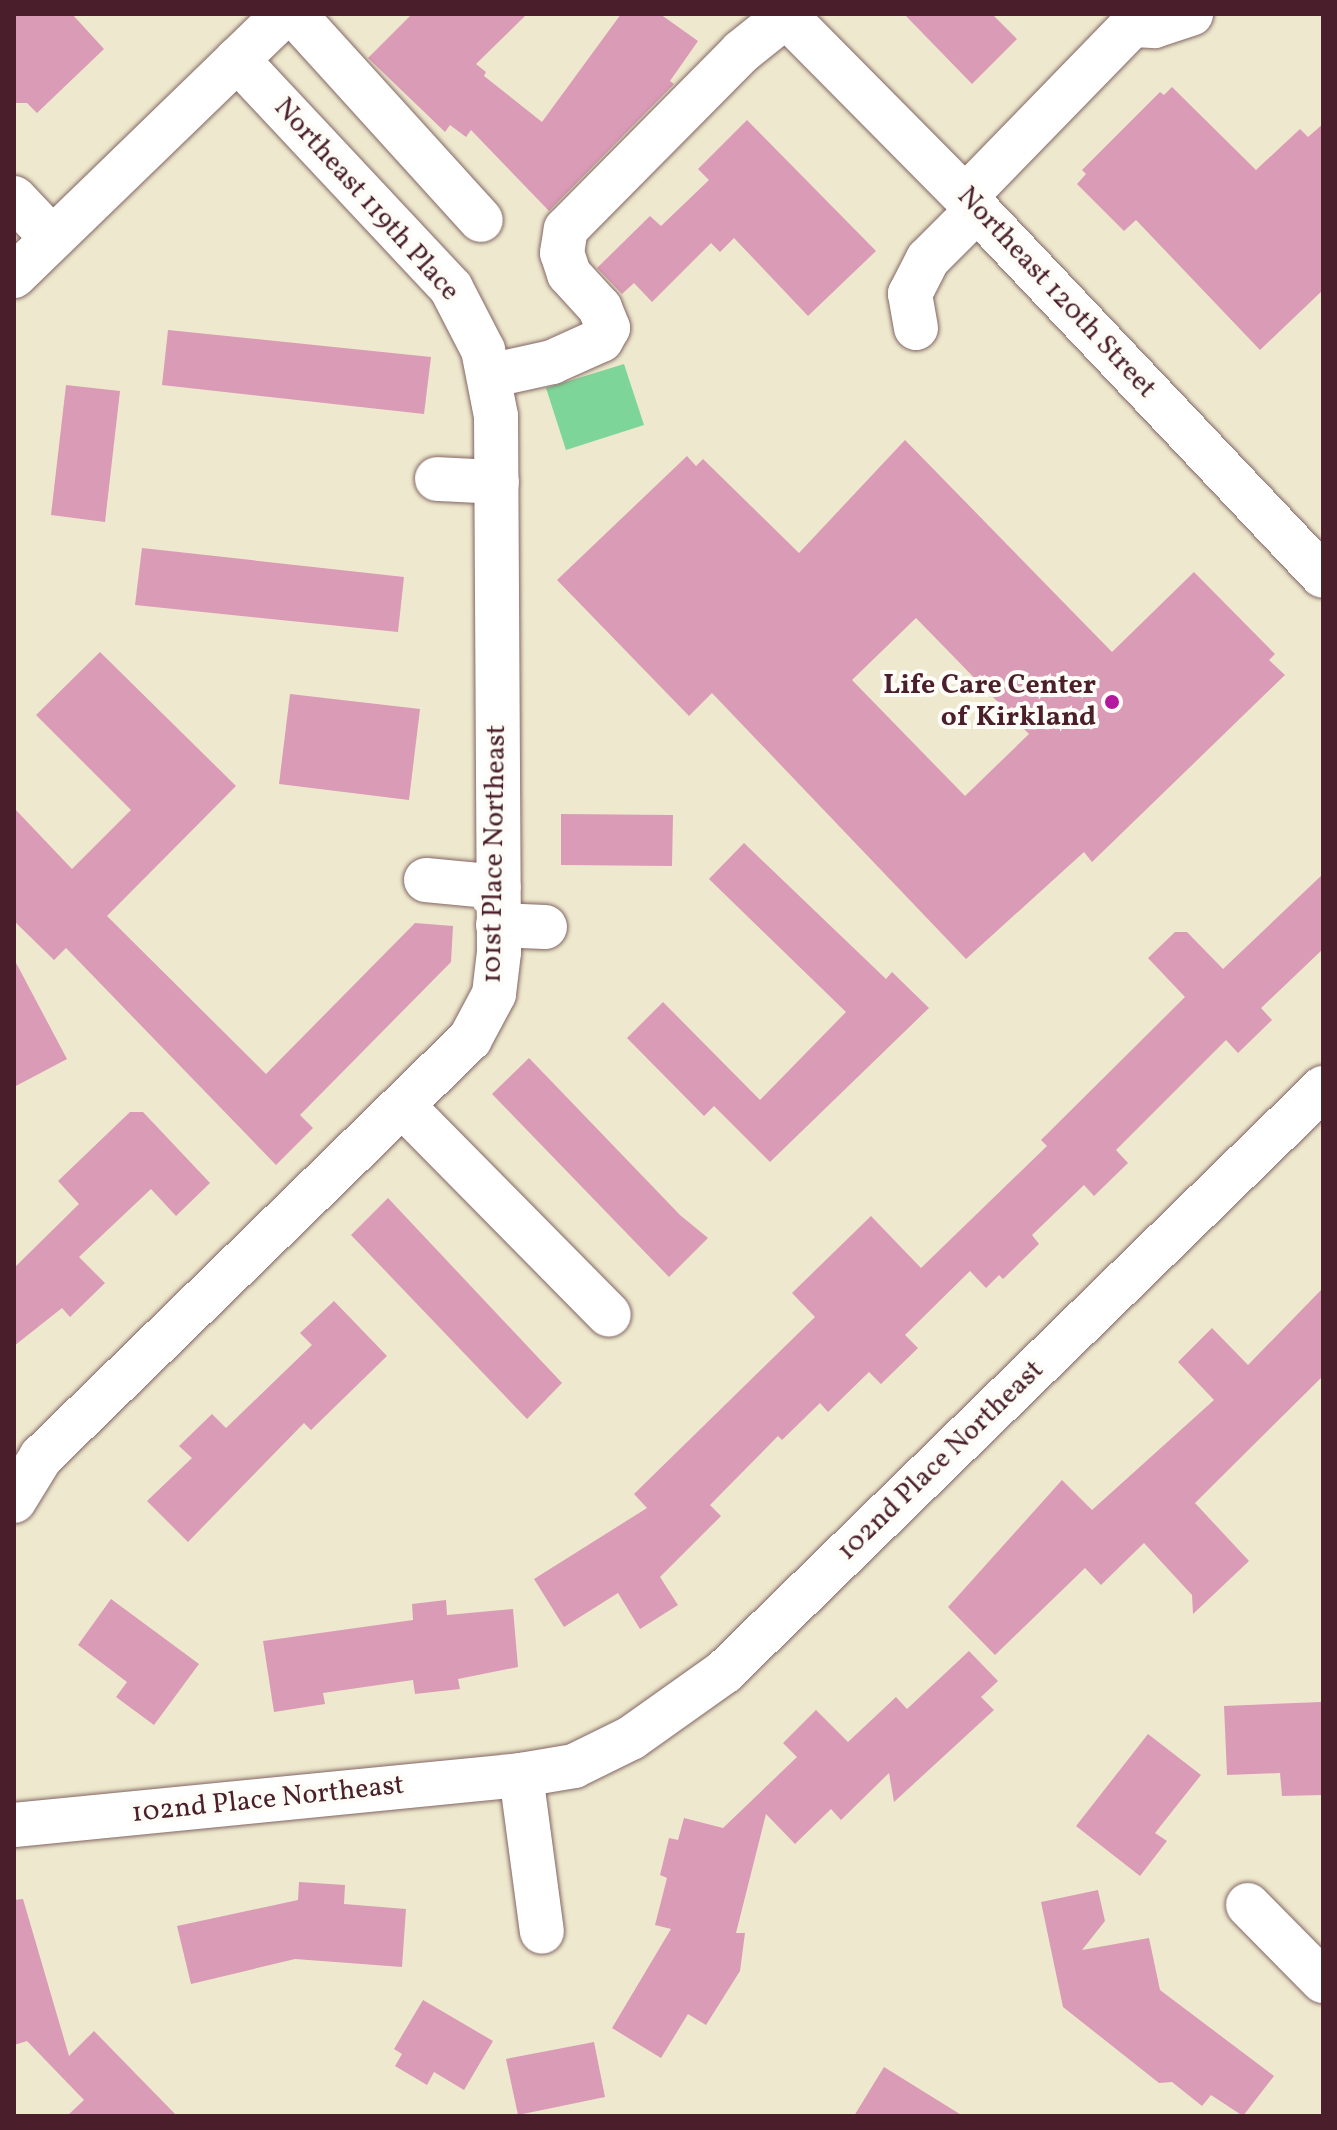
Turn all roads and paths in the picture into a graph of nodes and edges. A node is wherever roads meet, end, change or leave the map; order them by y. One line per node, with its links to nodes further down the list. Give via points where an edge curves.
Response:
1 (284, 14): 5 (street)
2 (294, 14): 8 (street)
3 (1191, 14): 7 (street, via 1154,26 1132,25)
4 (785, 15): 7 (street, Northeast 120th Street); 12 (street, via 741,52 566,229 562,253 569,274 600,308 608,328 601,340 556,373)
5 (237, 59): 9 (street); 12 (street, Northeast 119th Place, via 451,288)
6 (14, 198): 9 (street)
7 (971, 203): 11 (street, via 910,294); 15 (street, Northeast 120th Street)
8 (481, 220)
9 (52, 238): 10 (street)
10 (14, 276)
11 (916, 328)
12 (486, 363): 14 (street, 101st Place Northeast, via 496,416)
13 (437, 479): 14 (street)
14 (497, 482): 17 (street, 101st Place Northeast)
15 (1323, 576)
16 (426, 880): 17 (street)
17 (498, 906): 18 (street); 20 (street, 101st Place Northeast, via 496,980 488,1006 470,1039)
18 (545, 927)
19 (1323, 1088): 23 (street, 102nd Place Northeast, via 724,1672 631,1738 574,1766)
20 (403, 1106): 21 (street); 22 (street, 101st Place Northeast, via 41,1457)
21 (609, 1315)
22 (14, 1501)
23 (521, 1775): 24 (street, 102nd Place Northeast); 26 (street)
24 (14, 1825)
25 (1248, 1905): 27 (street)
26 (542, 1932)
27 (1323, 1981)

